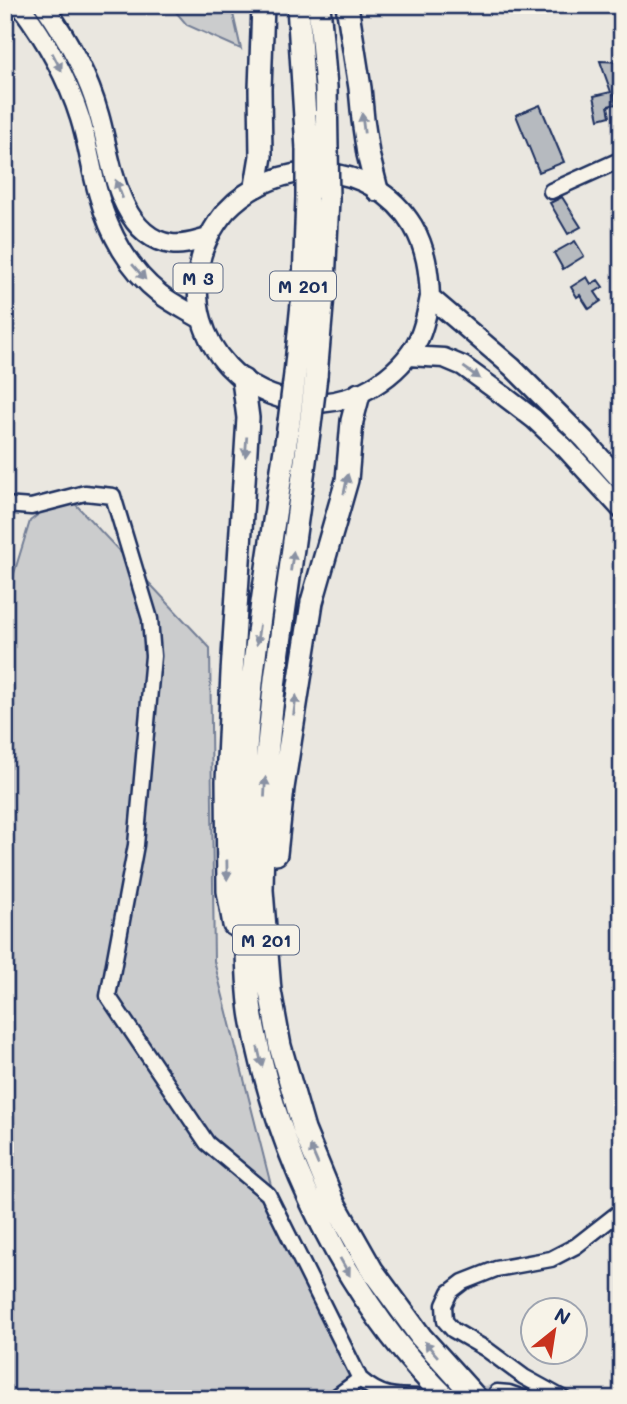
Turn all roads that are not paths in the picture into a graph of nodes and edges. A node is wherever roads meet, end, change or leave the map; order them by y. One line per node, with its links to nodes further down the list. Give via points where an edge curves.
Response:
1 (20, 5): 14 (main road, M 3, one-way to 14, via 47,44 73,97 99,198 119,247 160,294)
2 (44, 5): 12 (main road, M 3, one-way to 2, via 183,244 162,242 134,219 120,195 88,82)
3 (263, 5): 9 (highway, via 261,156)
4 (298, 5): 7 (highway, M 201)
5 (319, 5): 7 (highway, M 201, via 326,87)
6 (347, 5): 10 (highway, one-way to 6)
7 (317, 149): 16 (highway, M 201, bridge, via 317,198 304,283)
8 (622, 159): 11 (street)
9 (256, 186): 10 (main road, M 3, via 285,174 317,171 348,176); 12 (main road, M 3, via 220,217)
10 (377, 190): 13 (main road, M 3, via 412,225 429,272)
11 (551, 191)
12 (208, 238): 14 (main road, M 3, via 199,264)
13 (430, 297): 15 (main road, M 3, via 426,318); 19 (main road, via 512,367)
14 (201, 319): 17 (main road, M 3, via 225,363)
15 (408, 356): 18 (main road, M 3, via 386,379); 23 (main road, one-way to 23, via 444,358 463,366 534,419)
16 (306, 375): 24 (highway, M 201, one-way to 24, bridge, via 289,422 252,675 243,892); 25 (highway, M 201, one-way to 16, bridge, via 270,991 262,890 264,783 273,692 310,425)
17 (243, 380): 18 (main road, M 3, via 269,395 299,403 330,403); 24 (highway, one-way to 24, via 248,418 226,837 228,891)
18 (359, 394): 25 (highway, one-way to 18, via 278,979 276,842 312,602 347,480)
19 (585, 440): 20 (main road); 21 (main road)
20 (622, 469)
21 (622, 482)
22 (5, 505): 27 (street, via 31,507 85,493 113,496 150,619 153,656 136,845 108,996 206,1143 268,1194)
23 (622, 510)
24 (252, 1020): 31 (highway, M 201, one-way to 31, via 285,1140 316,1213 361,1292 403,1352)
25 (297, 1106): 28 (highway, M 201, one-way to 25, via 421,1337 372,1270 334,1203)
26 (622, 1210): 33 (street, via 576,1246 551,1259 496,1269 463,1282 450,1292 444,1305 445,1321 453,1330)
27 (360, 1379): 29 (street, via 373,1390 396,1397); 30 (street)
28 (487, 1396): 32 (street, via 509,1393)
29 (420, 1397)
30 (333, 1399)
31 (447, 1399)
32 (526, 1399)
33 (564, 1399)

